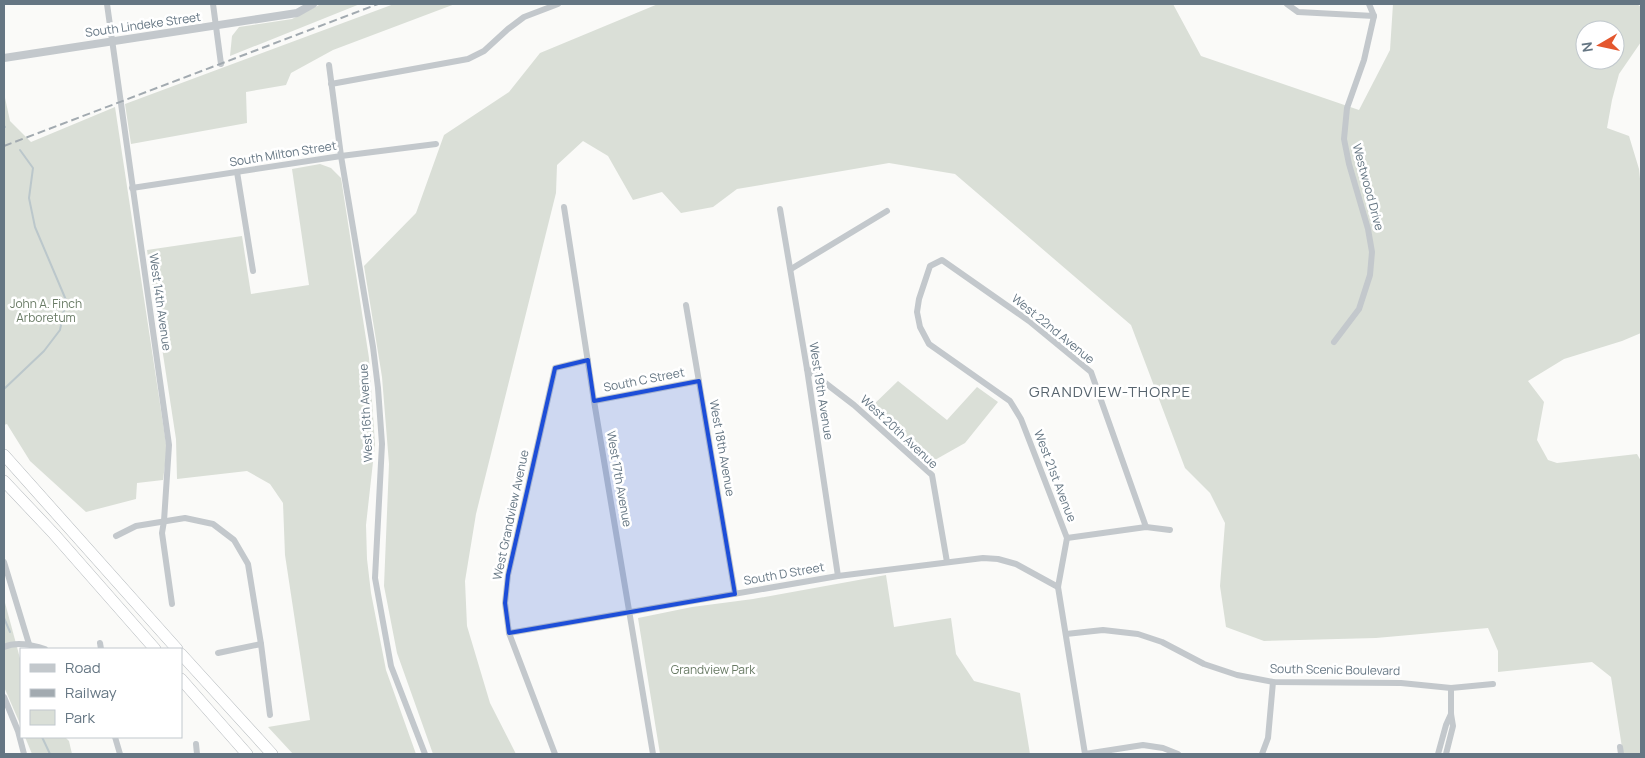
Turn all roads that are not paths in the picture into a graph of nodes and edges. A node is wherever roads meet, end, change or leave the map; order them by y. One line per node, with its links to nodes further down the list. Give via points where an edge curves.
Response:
1 (107, 4): 9 (street, West 14th Avenue)
2 (213, 4): 8 (street)
3 (313, 4): 8 (street, South Lindeke Street, via 297,13)
4 (558, 4): 13 (street, via 524,16 484,51 468,60)
5 (1287, 4): 7 (street, via 1298,12)
6 (1369, 4): 7 (street)
7 (1374, 16): 25 (street, Westwood Drive, via 1364,60 1347,108 1344,139 1368,229 1372,252 1370,276 1359,309)
8 (216, 25): 9 (street, South Lindeke Street); 11 (street)
9 (110, 40): 10 (street, South Lindeke Street); 17 (street, West 14th Avenue)
10 (4, 58)
11 (221, 64)
12 (329, 65): 13 (street, West 16th Avenue)
13 (331, 84): 15 (street, West 16th Avenue)
14 (436, 144): 15 (street, South Milton Street)
15 (341, 156): 16 (street, South Milton Street); 68 (street, West 16th Avenue, via 378,388 382,444 375,578 391,666)
16 (237, 172): 17 (street, South Milton Street); 23 (street)
17 (132, 188): 32 (street, West 14th Avenue, via 169,445)
18 (564, 207): 26 (street, West 17th Avenue)
19 (780, 209): 22 (street, West 19th Avenue)
20 (887, 211): 22 (street)
21 (942, 260): 33 (street, West 22nd Avenue, via 1029,321 1091,372); 36 (street, West 21st Avenue, via 930,266 918,299 920,327 929,344 1010,401 1022,419)
22 (791, 269): 27 (street, West 19th Avenue)
23 (253, 271)
24 (686, 305): 28 (street, West 18th Avenue)
25 (1334, 342)
26 (588, 360): 29 (street, West 17th Avenue); 44 (street, West Grandview Avenue, via 555,368 508,575 505,603)
27 (807, 369): 38 (street, West 20th Avenue, via 854,405 932,475); 39 (street, West 19th Avenue)
28 (699, 380): 29 (street, South C Street); 41 (street, West 18th Avenue)
29 (594, 401): 43 (street, West 17th Avenue)
30 (4, 455): 51 (highway)
31 (4, 481): 50 (highway)
32 (164, 521): 35 (street, via 136,526); 42 (street, West 14th Avenue, via 162,532); 47 (street, via 185,518 213,524 234,540 248,564)
33 (1146, 527): 34 (street); 36 (street)
34 (1170, 530)
35 (116, 536)
36 (1067, 538): 40 (street, West 21st Avenue)
37 (4, 562): 46 (street)
38 (947, 562): 39 (street, South D Street); 40 (street, South D Street, via 998,559 1016,564)
39 (838, 576): 41 (street, South D Street)
40 (1058, 587): 45 (street, West 21st Avenue)
41 (735, 594): 43 (street, South D Street)
42 (172, 604)
43 (630, 613): 44 (street, South D Street); 70 (street, West 17th Avenue)
44 (509, 633): 69 (street, West Grandview Avenue)
45 (1066, 634): 55 (street, South Scenic Boulevard, via 1103,630 1138,634 1162,642 1204,664); 71 (street, West 21st Avenue)
46 (30, 644): 48 (street); 49 (street)
47 (261, 644): 52 (street); 60 (street)
48 (4, 647)
49 (42, 648)
50 (154, 648)
51 (176, 648)
52 (218, 653)
53 (182, 655): 67 (highway)
54 (182, 680): 66 (highway)
55 (1273, 682): 57 (street, South Scenic Boulevard, via 1401,682); 73 (street, via 1268,738)
56 (1493, 684): 57 (street, South Scenic Boulevard)
57 (1451, 688): 59 (street)
58 (4, 697): 63 (street)
59 (1451, 714): 74 (street); 75 (street, via 1454,726)
60 (270, 715)
61 (115, 738): 64 (street)
62 (196, 744): 65 (street)
63 (24, 754)
64 (120, 754)
65 (197, 754)
66 (247, 754)
67 (272, 754)
68 (425, 754)
69 (555, 754)
70 (653, 754)
71 (1085, 754): 72 (street, via 1143,745)
72 (1178, 754)
73 (1262, 754)
74 (1438, 754)
75 (1446, 754)

